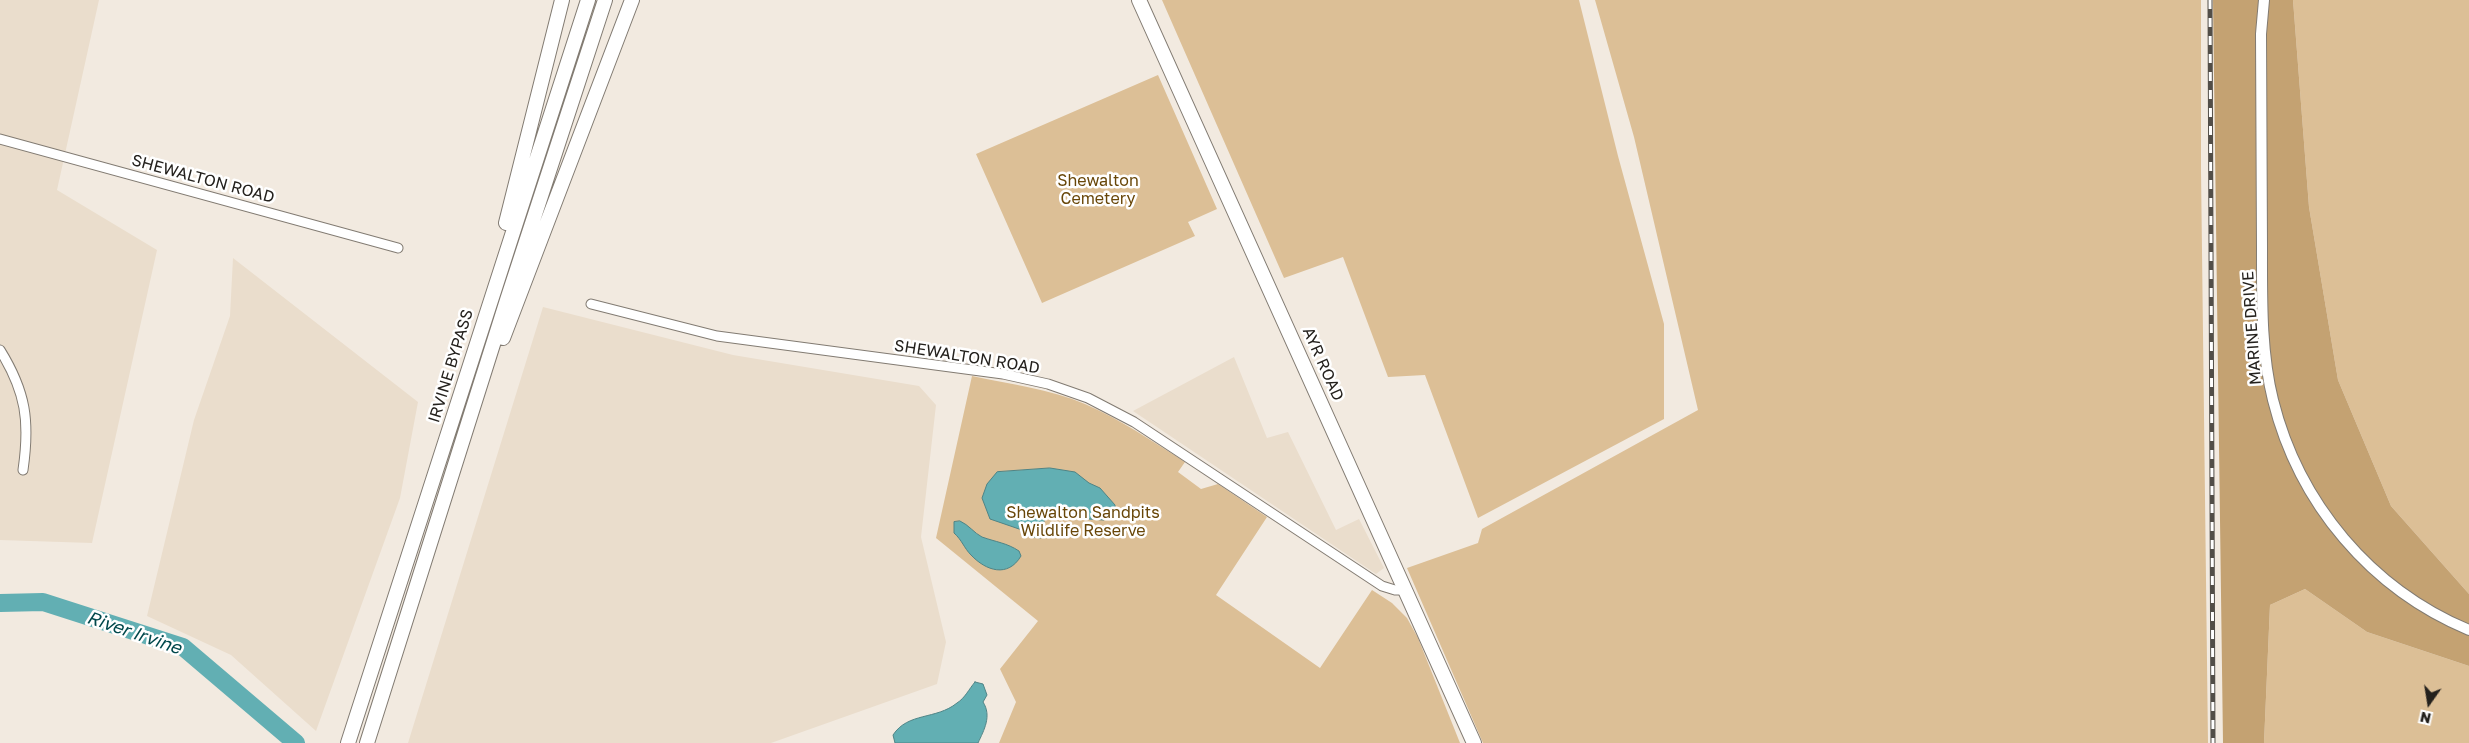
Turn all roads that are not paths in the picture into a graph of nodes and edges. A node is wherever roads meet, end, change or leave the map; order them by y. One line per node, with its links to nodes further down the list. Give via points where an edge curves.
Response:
1 (562, 0): 10 (main road)
2 (588, 0): 10 (main road, IRVINE BYPASS)
3 (605, 0): 12 (main road, IRVINE BYPASS)
4 (632, 0): 12 (main road)
5 (1139, 0): 14 (main road, AYR ROAD)
6 (2264, 0): 15 (street, MARINE DRIVE, via 2261,34 2262,280 2264,341 2273,400 2291,454 2318,504 2352,550 2394,588 2442,619)
7 (0, 139): 8 (street, SHEWALTON ROAD)
8 (398, 248)
9 (591, 304): 14 (street, SHEWALTON ROAD, via 717,336 1003,374 1048,384 1088,398 1134,422 1382,586)
10 (475, 347): 16 (main road, IRVINE BYPASS)
11 (0, 350): 13 (street, via 16,375 26,414)
12 (459, 450): 17 (main road, IRVINE BYPASS)
13 (23, 470)
14 (1405, 590): 18 (main road, AYR ROAD)
15 (2469, 630)
16 (348, 743)
17 (367, 743)
18 (1474, 743)

